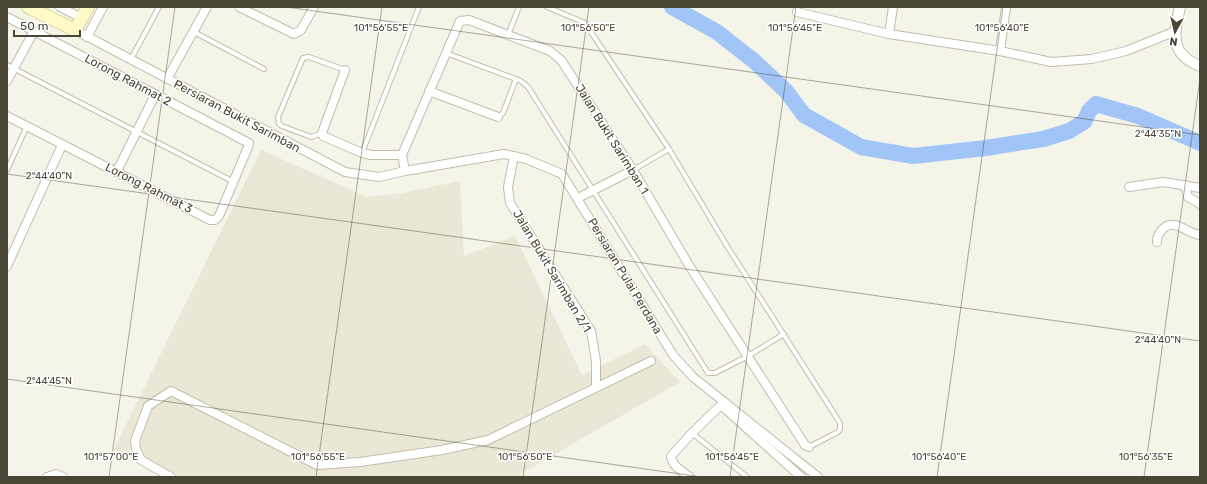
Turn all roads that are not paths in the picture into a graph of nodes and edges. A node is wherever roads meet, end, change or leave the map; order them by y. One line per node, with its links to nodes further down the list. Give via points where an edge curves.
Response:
1 (28, 7): 18 (main road)
2 (60, 7): 17 (street)
3 (88, 7): 17 (main road)
4 (103, 7): 24 (street)
5 (159, 7): 27 (lane)
6 (207, 7): 21 (street)
7 (239, 7): 8 (street, via 290,33 298,33)
8 (314, 7)
9 (419, 7): 45 (lane)
10 (519, 7): 23 (lane)
11 (547, 7): 44 (lane, via 585,23)
12 (893, 7): 22 (street)
13 (1006, 7): 25 (street)
14 (1180, 7): 20 (street)
15 (797, 12): 22 (street)
16 (7, 17): 19 (street, Lorong Rahmat 2)
17 (82, 18): 18 (main road)
18 (75, 30): 24 (street, Persiaran Bukit Sarimban)
19 (34, 31): 29 (street); 36 (street, Lorong Rahmat 2)
20 (1176, 31): 25 (street, via 1126,51 1092,59 1051,62); 28 (street, via 1174,40 1178,51)
21 (193, 32): 30 (lane); 32 (street)
22 (889, 34): 25 (street)
23 (508, 35): 26 (street, Jalan Bukit Sarimban 1, via 464,19 457,25); 49 (street, Jalan Bukit Sarimban 1, via 556,54)
24 (88, 37): 27 (street, Persiaran Bukit Sarimban)
25 (1000, 51)
26 (445, 52): 33 (lane); 35 (street, Jalan Bukit Sarimban 1)
27 (131, 60): 32 (street, Persiaran Bukit Sarimban)
28 (1200, 66)
29 (10, 67): 34 (street); 40 (lane)
30 (264, 69)
31 (345, 70): 41 (street); 41 (lane, via 309,57 303,58 278,117 282,126 311,137)
32 (167, 79): 51 (street, Persiaran Bukit Sarimban, via 345,172 379,177)
33 (516, 79): 38 (lane, via 503,113); 56 (lane, via 528,87)
34 (7, 81)
35 (429, 90): 38 (street); 46 (street, Jalan Bukit Sarimban 1)
36 (155, 95): 40 (street); 42 (street, Lorong Rahmat 2)
37 (7, 116): 39 (street, Lorong Rahmat 3)
38 (498, 117)
39 (27, 126): 43 (street, Lorong Rahmat 3); 48 (lane)
40 (136, 132): 50 (street); 52 (lane)
41 (322, 132): 45 (street, via 326,139)
42 (249, 143): 52 (street, Lorong Rahmat 3)
43 (62, 145): 50 (street, Lorong Rahmat 3); 61 (street)
44 (669, 149): 49 (lane); 63 (lane)
45 (362, 153): 46 (street)
46 (402, 155): 51 (street)
47 (514, 156): 51 (street, Persiaran Pulai Perdana, via 496,154); 57 (street, Persiaran Pulai Perdana, via 562,174); 66 (street, Jalan Bukit Sarimban 2/1, via 508,187 510,203 591,331 596,361)
48 (7, 170)
49 (633, 170): 56 (street); 64 (street, Jalan Bukit Sarimban 1, via 690,267)
50 (117, 171): 52 (street, Lorong Rahmat 3, via 210,220 215,220 219,216)
51 (405, 171)
52 (235, 182)
53 (1185, 185): 54 (street, via 1163,182); 55 (street); 58 (street, via 1188,197)
54 (1129, 187)
55 (1200, 188)
56 (594, 190): 57 (street); 64 (lane, via 706,370 715,373)
57 (578, 198): 69 (street, Persiaran Pulai Perdana, via 673,356 693,377)
58 (1200, 204)
59 (1200, 235): 60 (street, via 1175,224 1169,224 1160,232)
60 (1157, 242)
61 (10, 253): 62 (street)
62 (7, 266)
63 (784, 334): 64 (lane); 68 (lane, via 841,426 838,432)
64 (748, 356): 68 (street, Jalan Bukit Sarimban 1, via 804,445)
65 (651, 361): 66 (street)
66 (596, 387): 72 (street, via 488,440 375,460 317,465 171,391 148,406 135,441 141,460)
67 (692, 433): 73 (street, via 672,456 675,466); 74 (lane); 75 (street, via 721,405)
68 (809, 447)
69 (812, 475)
70 (47, 477): 71 (street, via 56,474)
71 (63, 477)
72 (171, 477)
73 (690, 477)
74 (747, 477)
75 (801, 477)

